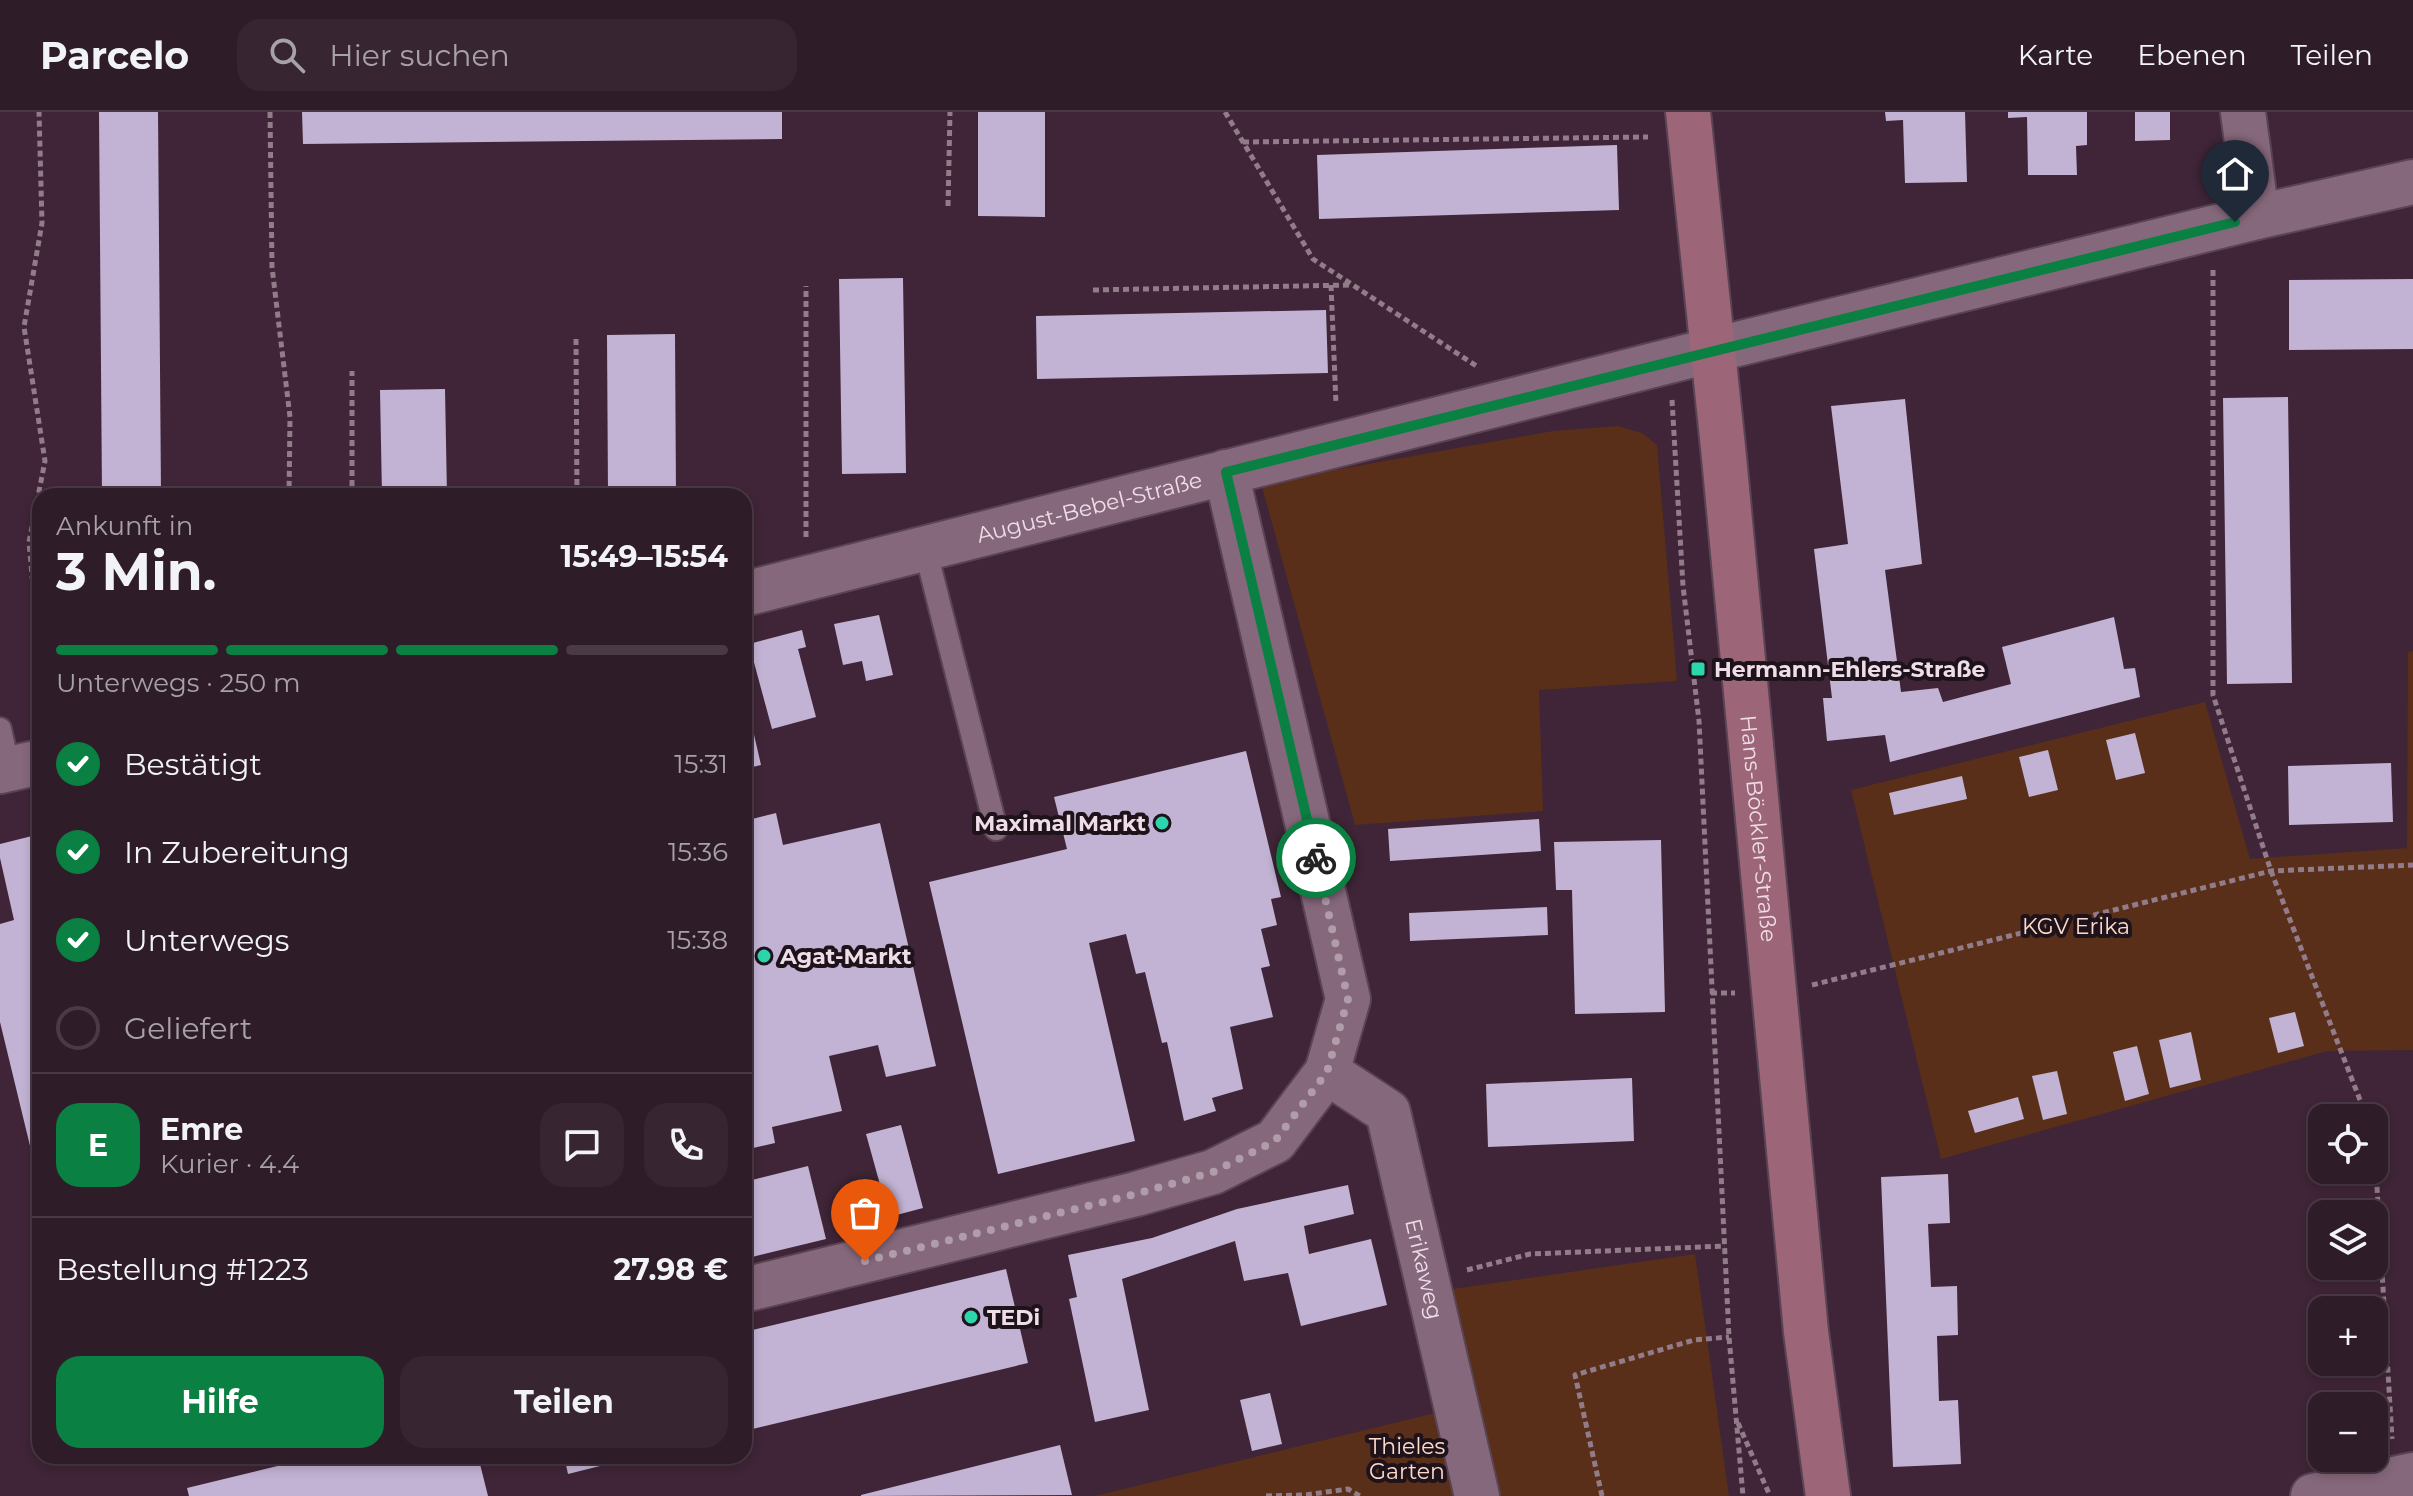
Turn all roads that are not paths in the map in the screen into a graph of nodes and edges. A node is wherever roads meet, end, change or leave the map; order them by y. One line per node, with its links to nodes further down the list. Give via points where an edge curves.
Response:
1 (1688, 112): 5 (street, Hans-Böckler-Straße)
2 (2243, 112): 4 (street)
3 (2413, 182): 4 (street)
4 (2257, 217): 5 (street)
5 (1713, 350): 6 (street, August-Bebel-Straße); 14 (street, Hans-Böckler-Straße, via 1806,1332)
6 (1226, 472): 7 (street, August-Bebel-Straße); 10 (street, via 1348,999)
7 (925, 548): 8 (street, August-Bebel-Straße); 9 (lane)
8 (752, 592)
9 (996, 829)
10 (1327, 1072): 11 (street, via 1275,1141 1213,1172); 13 (street, Erikaweg, via 1388,1112)
11 (752, 1288)
12 (2403, 1477): 15 (street)
13 (1477, 1496)
14 (1828, 1496)
15 (2313, 1496)

